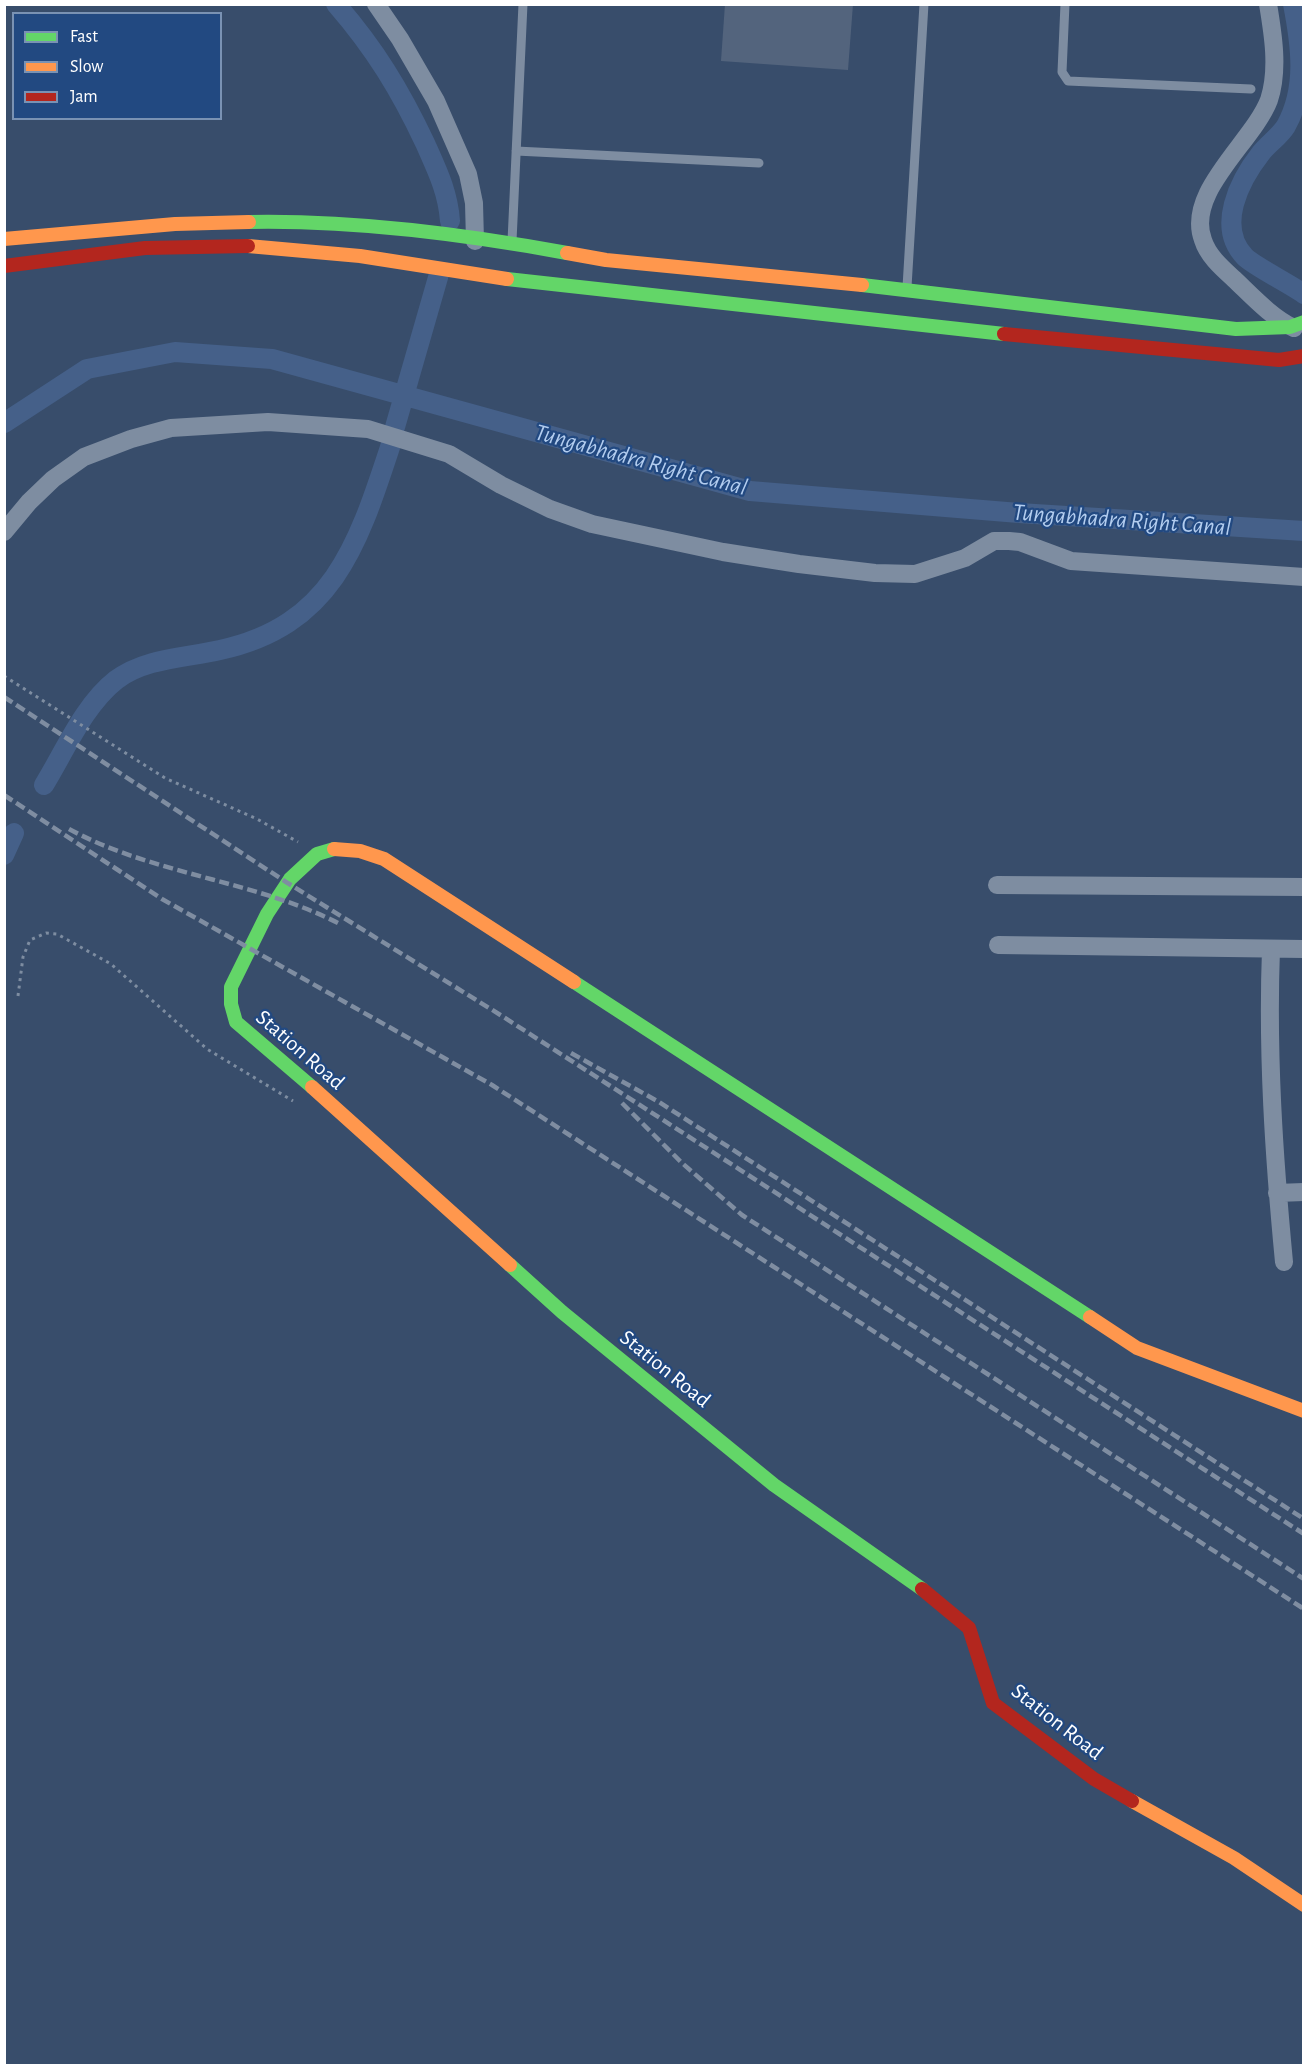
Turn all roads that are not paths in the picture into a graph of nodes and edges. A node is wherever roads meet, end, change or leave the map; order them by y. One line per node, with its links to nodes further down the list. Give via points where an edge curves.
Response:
1 (376, 4): 10 (street, via 436,101 464,165 474,203)
2 (523, 4): 7 (lane)
3 (924, 4): 13 (lane)
4 (1065, 4): 6 (lane, via 1062,72 1068,81)
5 (1268, 4): 14 (street, via 1274,57 1270,97 1212,186 1199,225 1203,242 1217,263)
6 (1251, 89)
7 (516, 151): 8 (lane); 11 (lane)
8 (759, 163)
9 (4, 239): 10 (street, via 175,224 255,222 355,225)
10 (475, 241): 11 (street)
11 (512, 243): 13 (street, via 606,260)
12 (4, 266): 15 (street, via 186,246 285,248 398,261 539,285 935,329 1279,360)
13 (907, 288): 14 (street, via 1236,329)
14 (1299, 327)
15 (1304, 356)
16 (4, 532): 17 (street, via 53,479 84,457 171,428 268,422 368,429 449,454 550,509 592,524 799,564 915,574 965,558 994,541 1008,541 1071,561)
17 (1304, 577)
18 (997, 885): 19 (street)
19 (1304, 887)
20 (998, 945): 21 (street)
21 (1271, 949): 22 (street); 24 (street, via 1272,1138)
22 (1304, 949)
23 (1304, 1192): 24 (street)
24 (1277, 1193): 25 (street)
25 (1284, 1262)
26 (1304, 1411): 27 (street, Station Road, via 1137,1348 384,860 364,852 337,849 318,853 286,882 231,987 236,1022 562,1312 774,1485 944,1605 969,1628 993,1703 1094,1779 1234,1858)
27 (1304, 1905)

